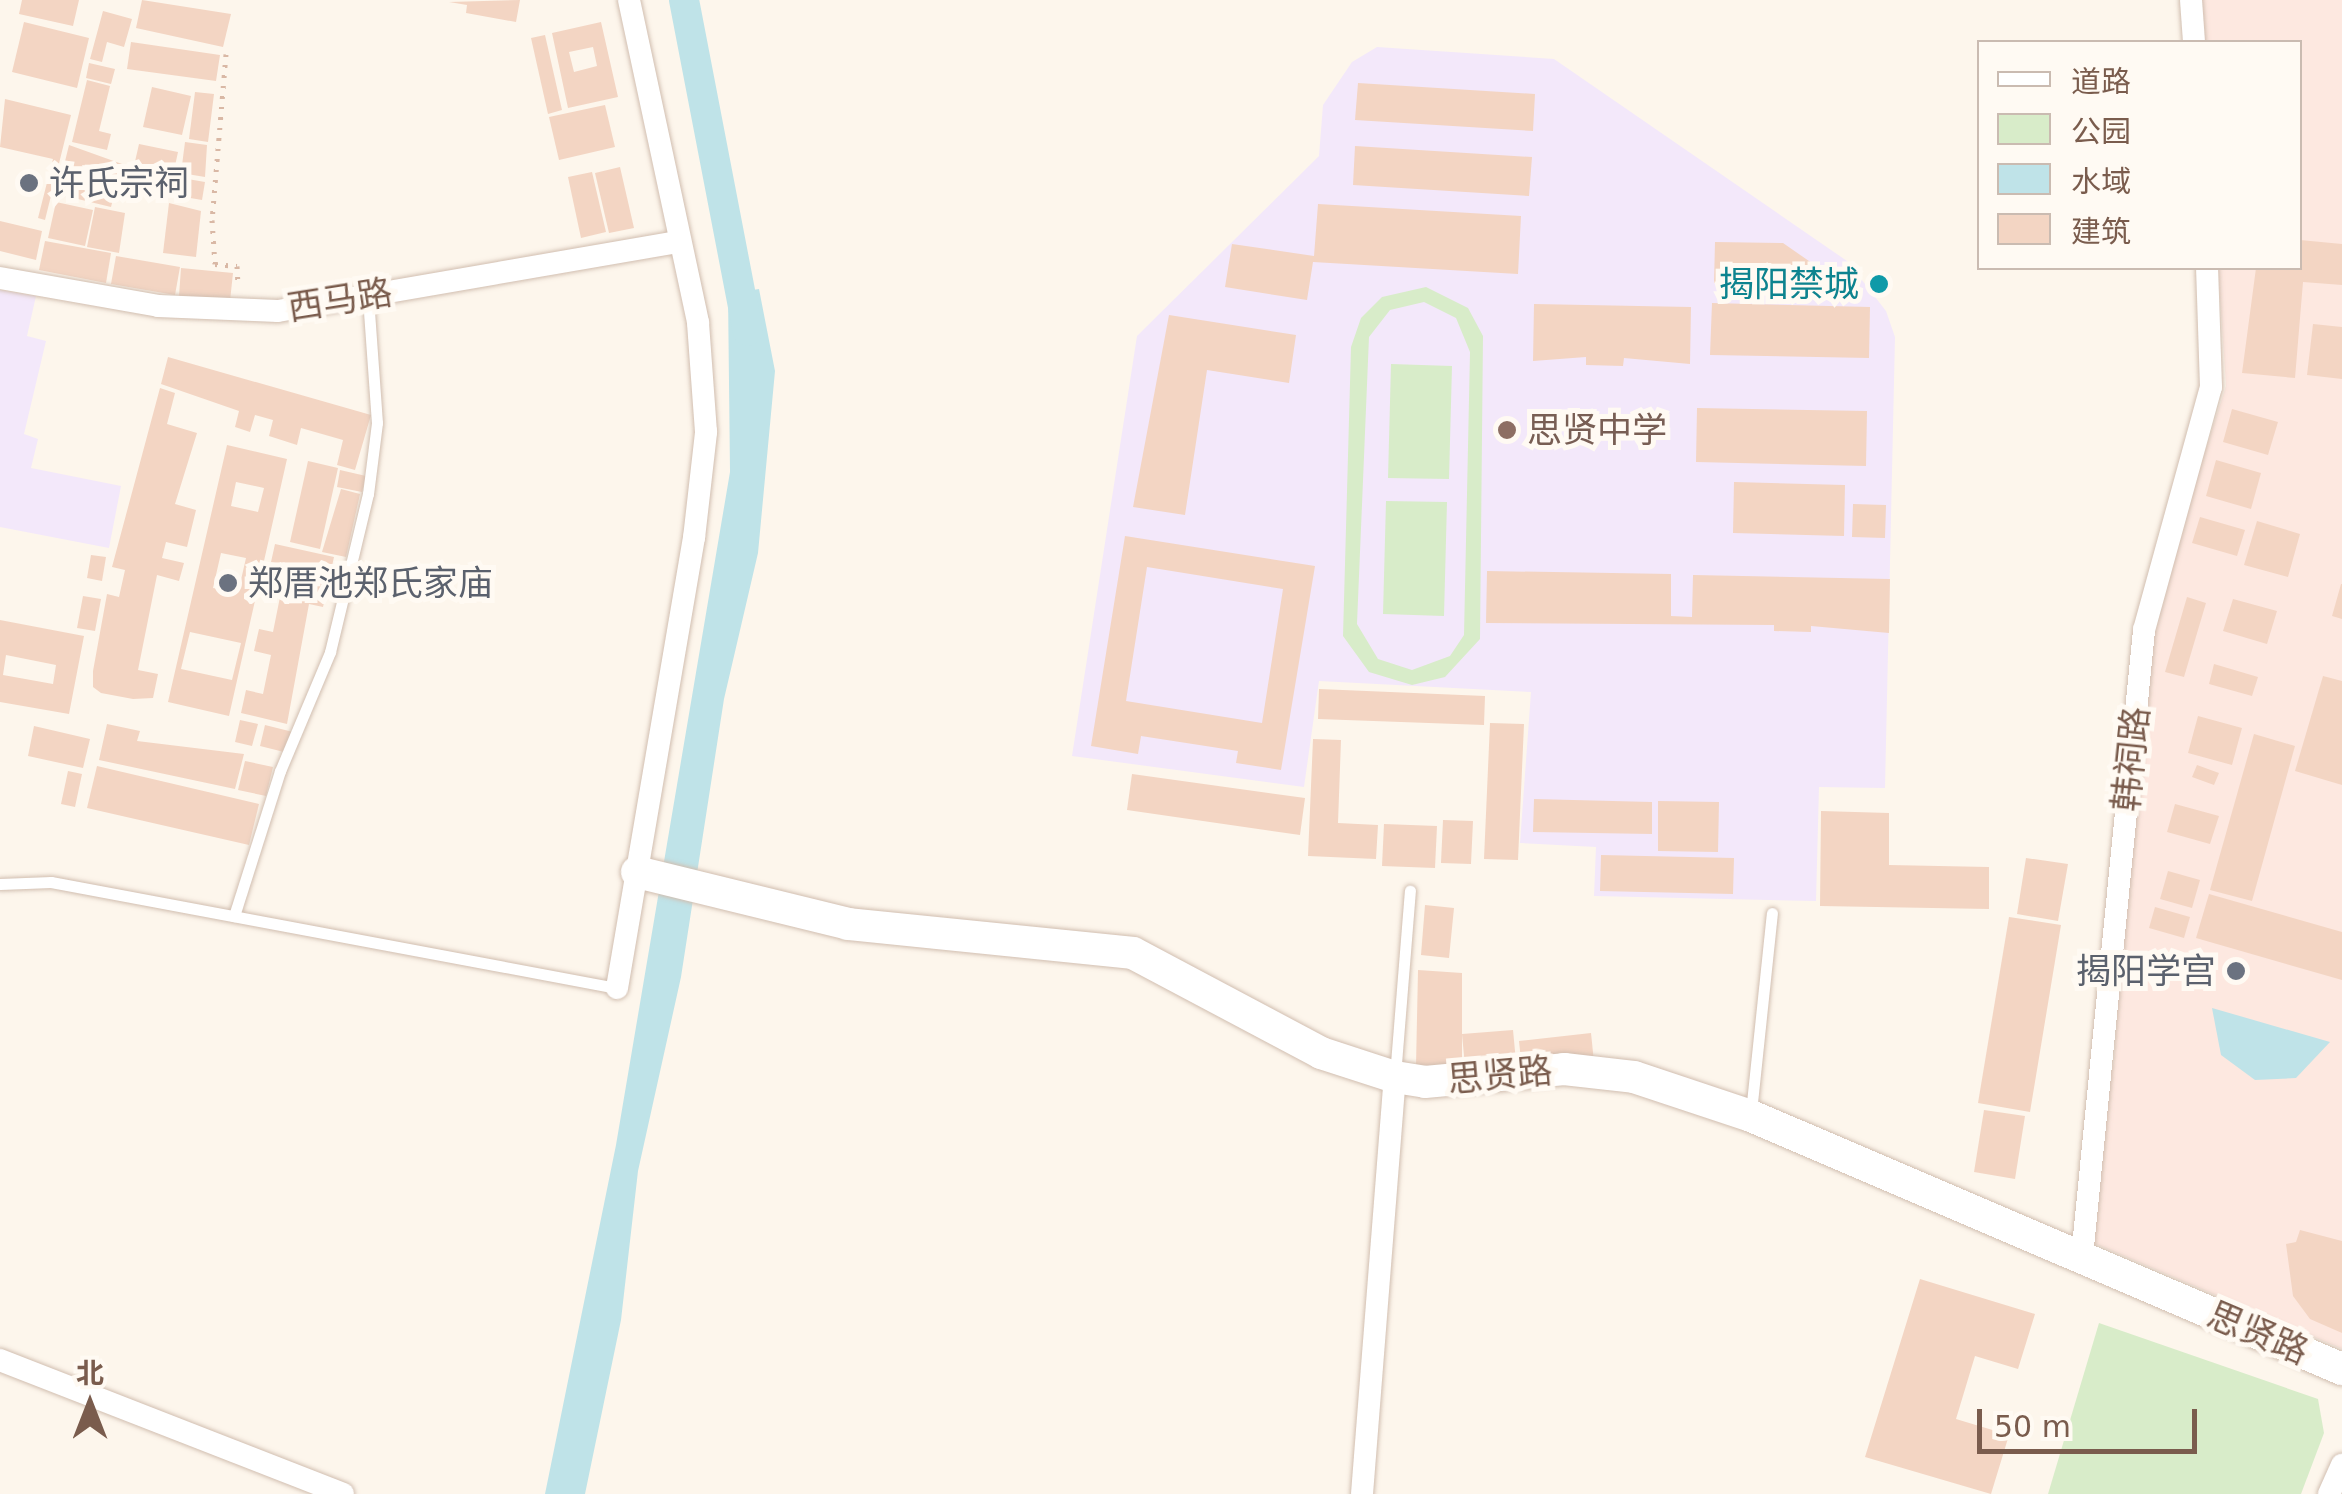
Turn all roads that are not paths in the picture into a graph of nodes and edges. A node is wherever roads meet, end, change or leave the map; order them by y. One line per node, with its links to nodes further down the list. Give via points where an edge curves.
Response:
1 (629, 0): 4 (street)
2 (2191, 0): 3 (street)
3 (2194, 40)
4 (678, 242): 7 (street, 西马路); 8 (street, via 698,322 706,432)
5 (2207, 270): 16 (street, 韩祠路, via 2211,387 2144,630)
6 (0, 278): 7 (street, 西马路, via 158,306 238,312)
7 (368, 297): 12 (lane, via 377,424 368,494 330,652 280,771)
8 (644, 873): 13 (street); 14 (street, 思贤路, via 848,924 1133,953 1321,1053)
9 (0, 884): 12 (lane, via 50,882)
10 (1410, 890): 14 (lane)
11 (1772, 913): 15 (lane)
12 (234, 916): 13 (lane)
13 (617, 988)
14 (1395, 1077): 15 (street, 思贤路, via 1425,1082 1564,1069 1612,1072); 21 (street)
15 (1751, 1116): 16 (street, 思贤路)
16 (2082, 1257): 18 (street, 思贤路)
17 (0, 1360): 20 (street)
18 (2342, 1369)
19 (2342, 1465): 22 (street)
20 (343, 1494)
21 (1362, 1494)
22 (2328, 1494)

